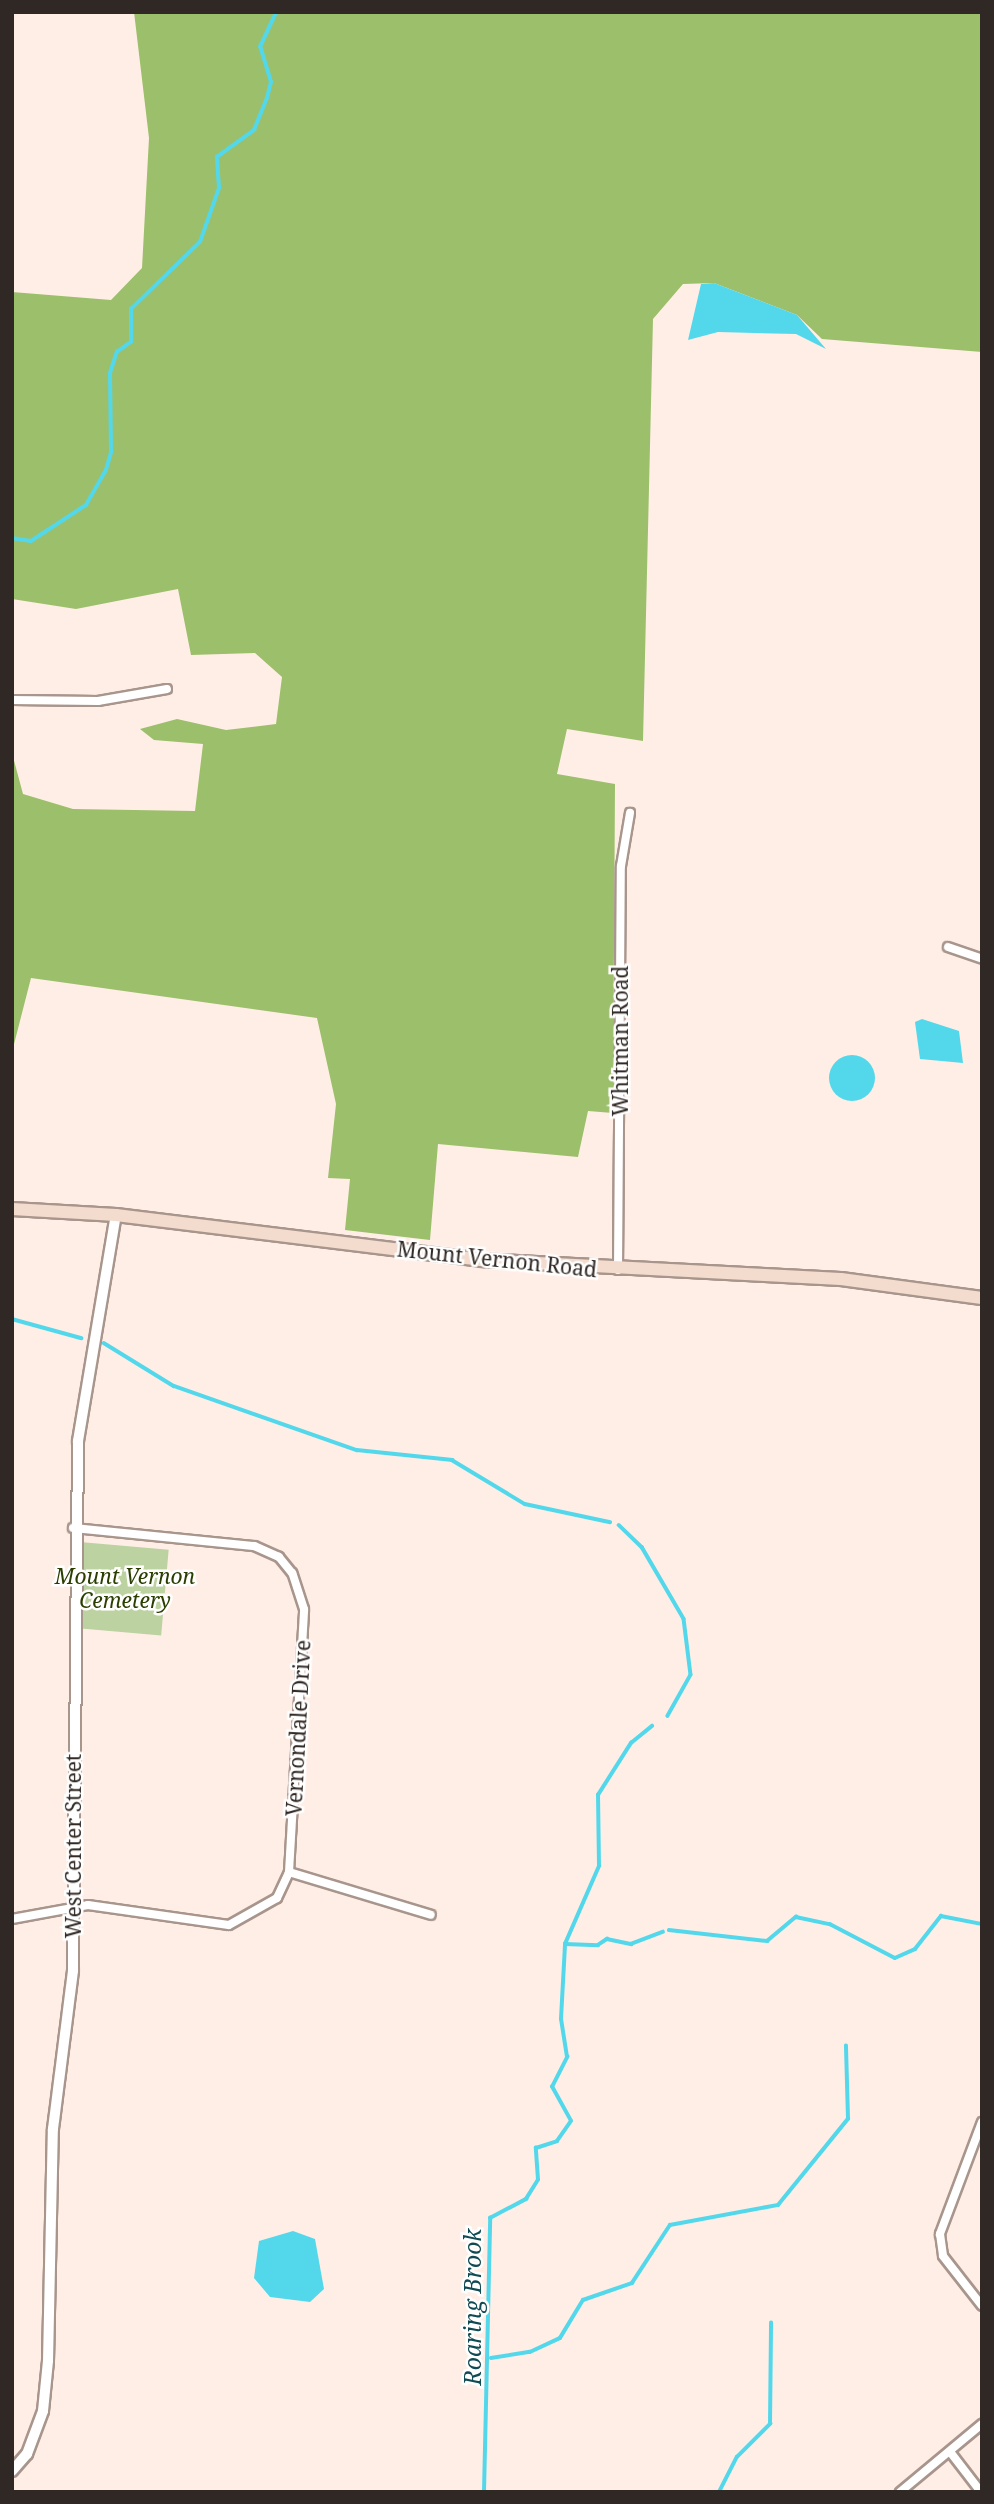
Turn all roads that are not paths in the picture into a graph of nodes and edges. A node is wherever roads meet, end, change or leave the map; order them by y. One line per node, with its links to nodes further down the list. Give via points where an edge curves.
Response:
1 (167, 689): 2 (street, via 98,701)
2 (12, 700)
3 (630, 813): 8 (street, Whitman Road, via 621,866)
4 (948, 947): 5 (street)
5 (982, 959)
6 (12, 1209): 7 (main road, Mount Vernon Road)
7 (116, 1215): 8 (main road, Mount Vernon Road); 10 (street, West Center Street, via 81,1415)
8 (618, 1270): 9 (main road, Mount Vernon Road, via 841,1279)
9 (982, 1298)
10 (74, 1528): 11 (street, Vernondale Drive, via 254,1546 279,1557 292,1573 304,1609); 12 (street, West Center Street)
11 (289, 1872): 12 (street, Vernondale Drive, via 277,1898 229,1925 88,1905); 13 (street)
12 (73, 1909): 14 (street, Vernondale Drive); 19 (street, West Center Street, via 70,2014 52,2129 43,2411 27,2454)
13 (431, 1915)
14 (12, 1919)
15 (982, 2122): 16 (street, via 940,2234 943,2256)
16 (982, 2306)
17 (982, 2424): 18 (street)
18 (951, 2453): 20 (street); 21 (street)
19 (12, 2471)
20 (900, 2492)
21 (982, 2492)

